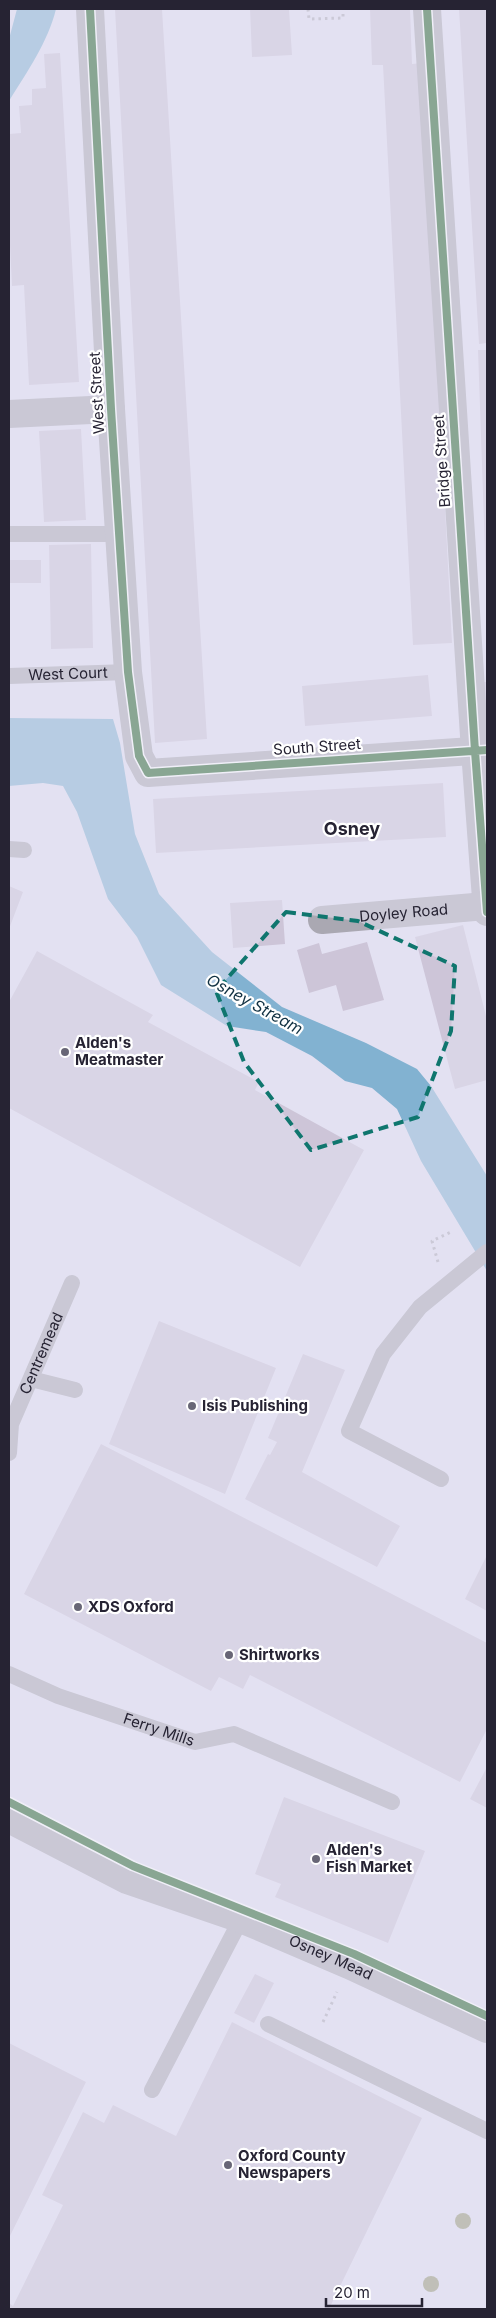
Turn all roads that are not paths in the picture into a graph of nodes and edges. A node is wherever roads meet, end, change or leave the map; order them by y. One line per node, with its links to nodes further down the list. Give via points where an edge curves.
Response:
1 (90, 9): 3 (street, West Street)
2 (427, 9): 9 (street, Bridge Street)
3 (111, 409): 4 (street); 6 (street, West Street)
4 (9, 414)
5 (9, 534): 6 (lane)
6 (120, 534): 7 (street, West Street)
7 (128, 672): 8 (lane, West Court); 10 (street, West Street, via 139,756)
8 (9, 676)
9 (481, 750): 10 (street, South Street); 11 (street, Bridge Street)
10 (148, 773)
11 (487, 909): 12 (street, Doyley Road)
12 (322, 920)
13 (482, 1256): 18 (lane, via 420,1307 383,1354 349,1431)
14 (72, 1283): 15 (lane, Centremead)
15 (32, 1379): 16 (lane); 17 (lane, Centremead, via 11,1424)
16 (74, 1390)
17 (9, 1452)
18 (441, 1479)
19 (9, 1674): 20 (lane, Ferry Mills, via 58,1696 195,1742 234,1734)
20 (392, 1802)
21 (9, 1819): 22 (street, Osney Mead, via 127,1880)
22 (241, 1919): 24 (street, Osney Mead); 25 (lane)
23 (268, 2024): 26 (lane)
24 (487, 2029)
25 (152, 2090)
26 (487, 2131)

